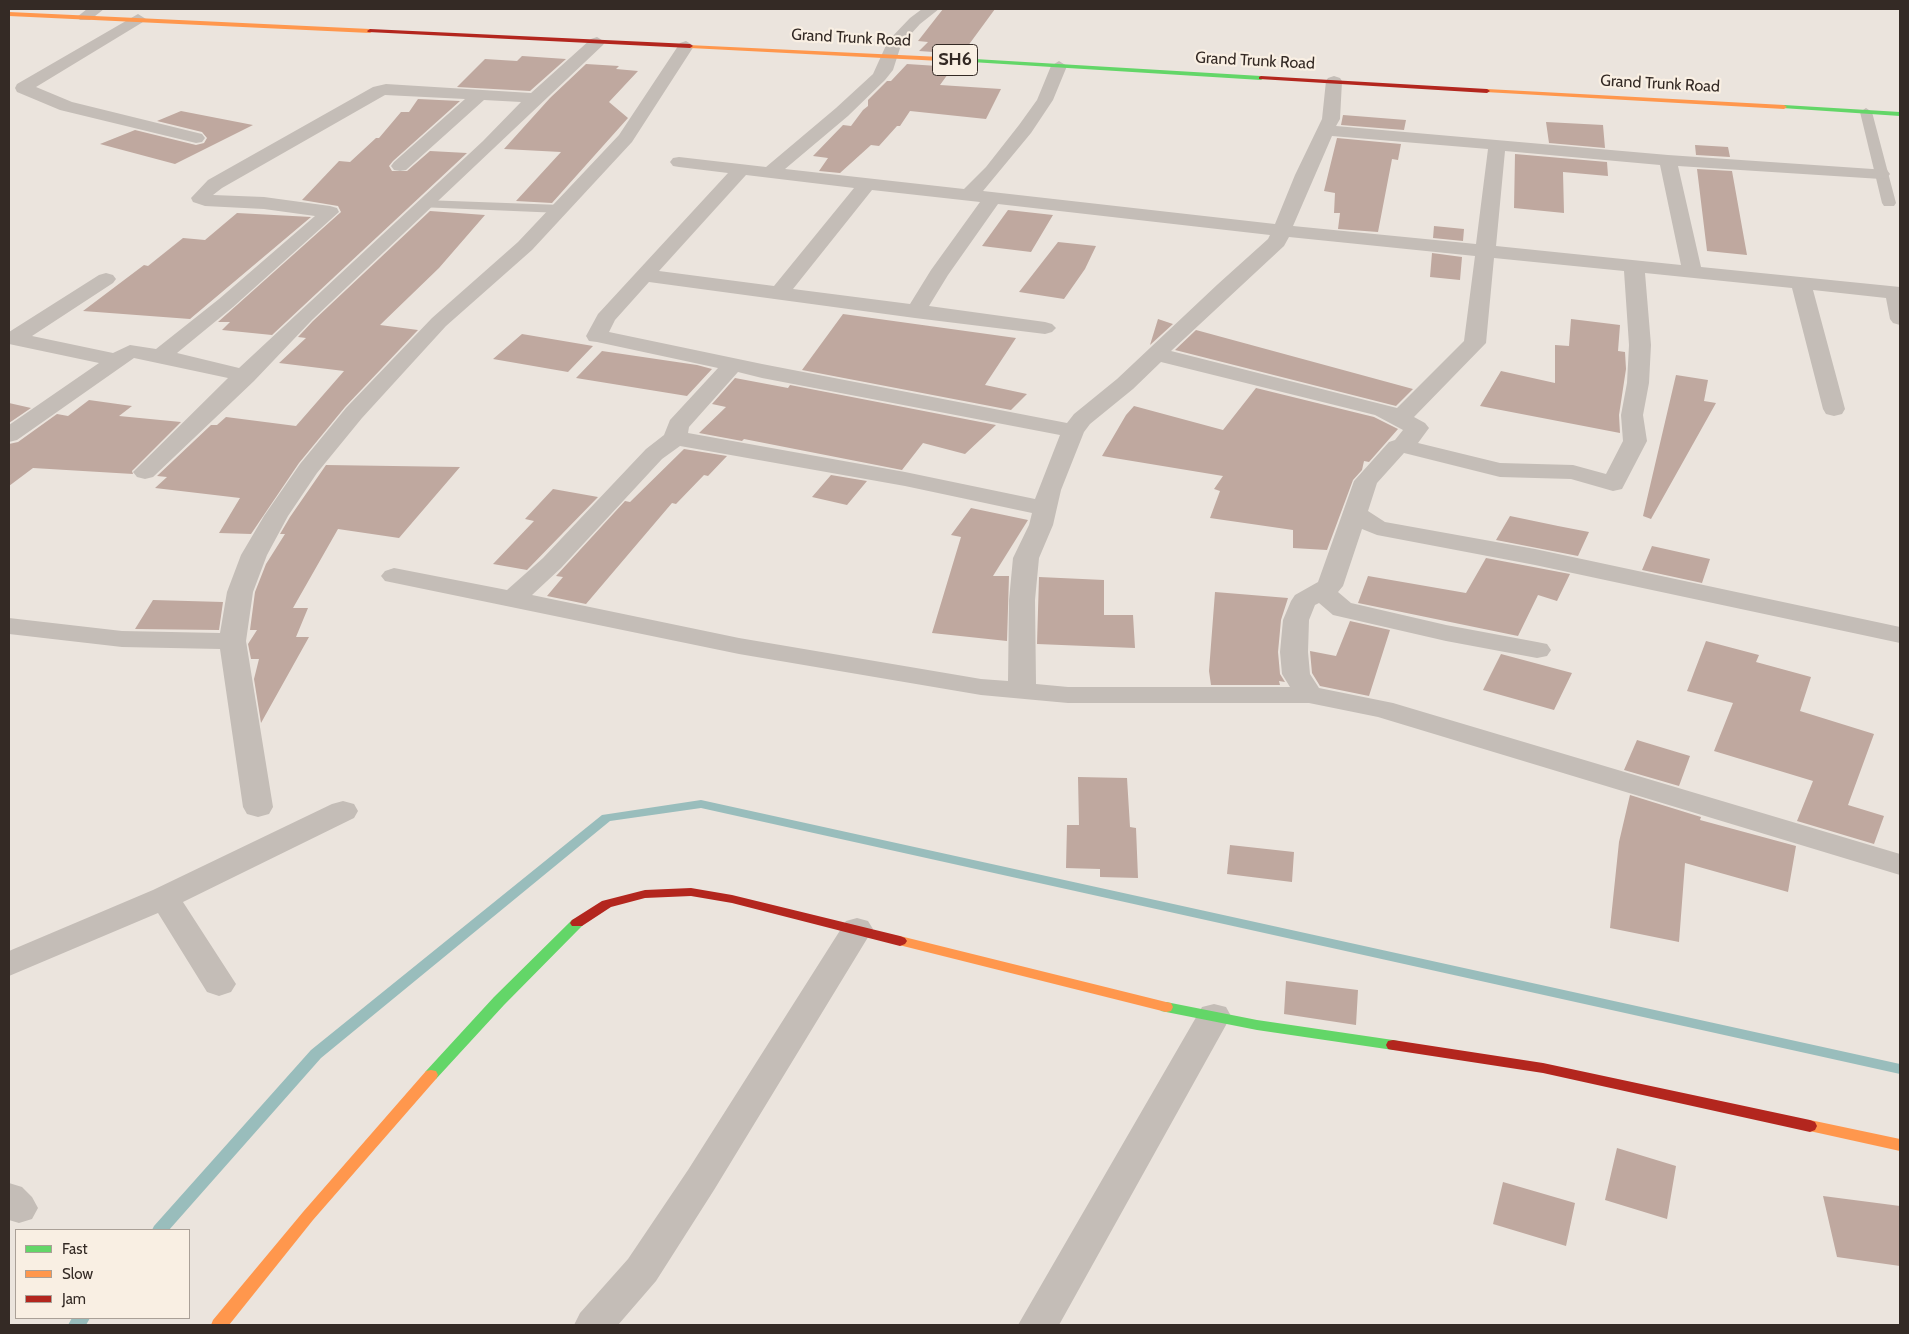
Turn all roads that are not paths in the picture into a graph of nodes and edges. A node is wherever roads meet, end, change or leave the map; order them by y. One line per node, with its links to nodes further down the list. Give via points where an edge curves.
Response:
1 (931, 9): 7 (street, via 914,21 894,44)
2 (90, 13): 3 (main road, Grand Trunk Road / SH6); 4 (main road, Grand Trunk Road / SH6)
3 (9, 14)
4 (138, 19): 5 (main road, Grand Trunk Road / SH6); 15 (street, via 23,88 66,106)
5 (597, 42): 6 (main road, Grand Trunk Road / SH6); 11 (street)
6 (686, 46): 7 (main road, Grand Trunk Road / SH6); 28 (street, via 626,138)
7 (890, 57): 8 (main road, Grand Trunk Road / SH6); 21 (street, via 885,70 861,94)
8 (1059, 66): 9 (main road, Grand Trunk Road / SH6); 24 (street, via 1045,100 1026,129)
9 (1334, 81): 12 (main road, Grand Trunk Road / SH6); 14 (street, via 1331,119)
10 (479, 95): 11 (street); 19 (street); 43 (street, via 379,91 209,189 200,198 330,212)
11 (537, 98): 27 (street)
12 (1866, 112): 13 (main road, Grand Trunk Road / SH6); 22 (lane)
13 (1900, 114)
14 (1326, 130): 16 (street); 29 (street)
15 (196, 138)
16 (1497, 146): 17 (street); 30 (street)
17 (1668, 160): 22 (street); 32 (street)
18 (679, 162): 20 (street)
19 (400, 166)
20 (742, 169): 21 (street); 33 (street)
21 (770, 172): 23 (street)
22 (1881, 174): 26 (lane)
23 (868, 183): 24 (street); 36 (street)
24 (969, 195): 25 (street)
25 (993, 198): 29 (street); 38 (street, via 938,274)
26 (1889, 203)
27 (424, 204): 28 (lane); 46 (street)
28 (561, 208): 61 (street, via 525,246 433,329 354,413 308,469 254,555 240,592)
29 (1282, 231): 30 (street); 42 (street, via 1277,242)
30 (1486, 251): 31 (street); 48 (street, via 1475,343)
31 (1634, 266): 32 (street); 52 (street, via 1640,346 1632,415 1635,441 1613,484 1573,472 1500,470)
32 (1692, 272): 35 (street)
33 (644, 275): 36 (street); 45 (street, via 605,318 597,336)
34 (106, 279): 41 (street)
35 (1801, 282): 37 (street); 47 (street)
36 (779, 293): 38 (street)
37 (1898, 293): 39 (street)
38 (916, 312): 40 (street)
39 (1900, 319)
40 (1045, 328)
41 (11, 339): 44 (street)
42 (1156, 354): 48 (street, via 1383,410); 49 (street, via 1082,419)
43 (160, 356): 44 (street, via 130,351); 46 (street)
44 (118, 360): 50 (street)
45 (733, 365): 49 (street); 51 (street, via 678,424)
46 (246, 376): 53 (street)
47 (1834, 409)
48 (1400, 418): 52 (street, via 1417,428)
49 (1073, 431): 54 (street)
50 (9, 436)
51 (675, 438): 54 (street); 58 (street, via 654,454 552,563)
52 (1403, 446): 55 (street, via 1397,447 1366,481)
53 (145, 472)
54 (1045, 508): 63 (street, via 1026,558 1022,600)
55 (1355, 513): 57 (street, via 1330,586); 60 (street, via 1377,528 1535,557)
56 (394, 576): 58 (street)
57 (1321, 592): 62 (street, via 1342,609); 64 (street, via 1304,601 1296,620 1296,674)
58 (513, 599): 63 (street, via 738,646 981,687)
59 (9, 626): 61 (street, via 122,640)
60 (1900, 635)
61 (232, 641): 65 (street)
62 (1537, 650)
63 (1022, 689): 64 (street, via 1068,695)
64 (1309, 695): 67 (street, via 1383,709)
65 (258, 807)
66 (343, 811): 68 (street)
67 (1900, 865)
68 (164, 898): 70 (street); 71 (street)
69 (856, 929): 72 (main road, via 1164,1007); 74 (main road, via 691,892 645,894 607,904 576,924 499,1001 308,1216); 75 (street, via 642,1270)
70 (9, 964)
71 (219, 984)
72 (1214, 1016): 73 (main road, via 1543,1068); 76 (street)
73 (1900, 1145)
74 (219, 1325)
75 (594, 1325)
76 (1038, 1325)

